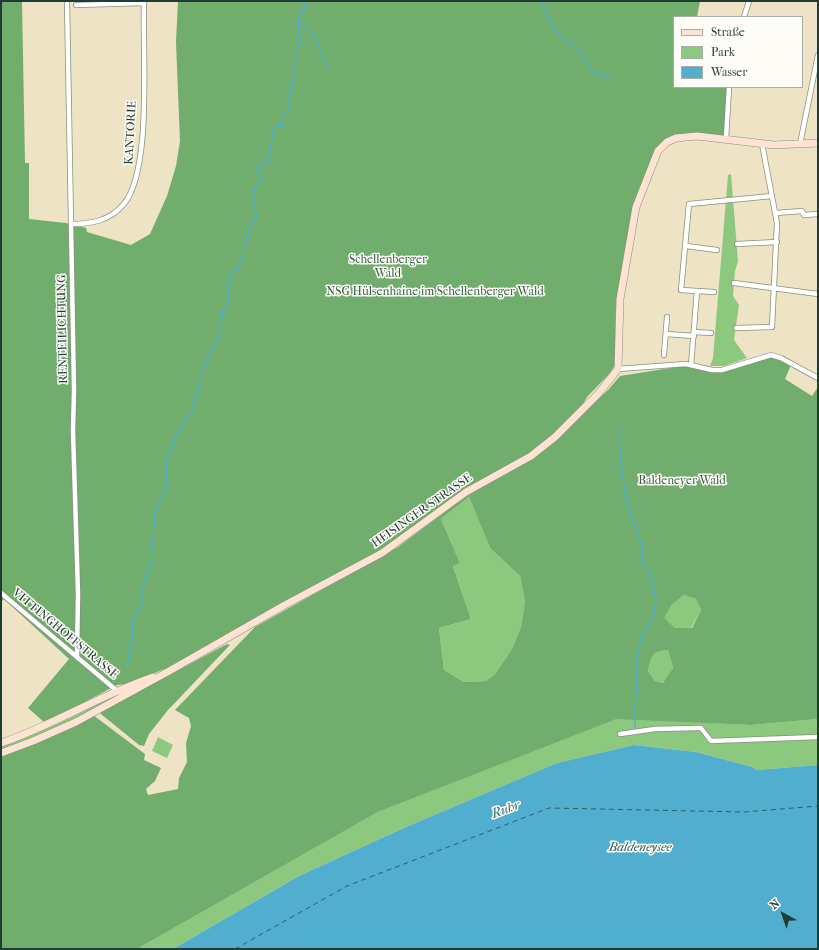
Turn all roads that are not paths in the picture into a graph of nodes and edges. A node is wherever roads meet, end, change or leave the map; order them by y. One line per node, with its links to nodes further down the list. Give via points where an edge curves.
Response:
1 (67, 1): 15 (street, RENTEILICHTUNG)
2 (749, 1): 5 (street)
3 (144, 2): 4 (street); 15 (street, KANTORIE, via 142,136 139,172 134,188 124,204 108,217 94,223)
4 (76, 5)
5 (744, 16)
6 (818, 55): 11 (street)
7 (729, 88): 8 (street)
8 (726, 139): 10 (main road); 32 (main road, via 698,136 676,138 667,142 658,151 640,196 628,248 620,299)
9 (818, 142): 11 (main road)
10 (762, 144): 11 (main road); 12 (street)
11 (800, 144)
12 (772, 196): 13 (street); 18 (street, via 689,204)
13 (776, 213): 14 (street, via 802,211 804,215); 16 (street)
14 (818, 214)
15 (70, 224): 35 (street, RENTEILICHTUNG, via 78,593)
16 (777, 242): 17 (street); 21 (street)
17 (737, 244)
18 (686, 246): 19 (street); 22 (street, via 681,290)
19 (717, 250)
20 (734, 283): 21 (street)
21 (775, 288): 24 (street); 26 (street, via 772,327)
22 (697, 291): 23 (street); 29 (street)
23 (714, 292)
24 (818, 294)
25 (667, 317): 28 (street)
26 (736, 328)
27 (711, 333): 29 (street)
28 (666, 334): 29 (street); 30 (street)
29 (694, 334): 31 (street)
30 (664, 355)
31 (691, 365): 32 (street); 33 (street, via 722,370 771,355 782,358)
32 (618, 369): 36 (main road, HEISINGER STRASSE, via 598,394 538,451 466,492 386,551)
33 (818, 378)
34 (1, 593): 35 (street, VITTINGHOFFSTRASSE)
35 (77, 656): 37 (street, VITTINGHOFFSTRASSE)
36 (171, 670): 37 (main road, HEISINGER STRASSE); 38 (main road, HEISINGER STRASSE)
37 (116, 690): 38 (main road); 41 (main road, HEISINGER STRASSE, via 39,729)
38 (121, 698): 42 (main road, HEISINGER STRASSE, via 56,732)
39 (620, 734): 40 (street, via 655,729 701,728 711,741)
40 (818, 737)
41 (1, 743)
42 (1, 753)

